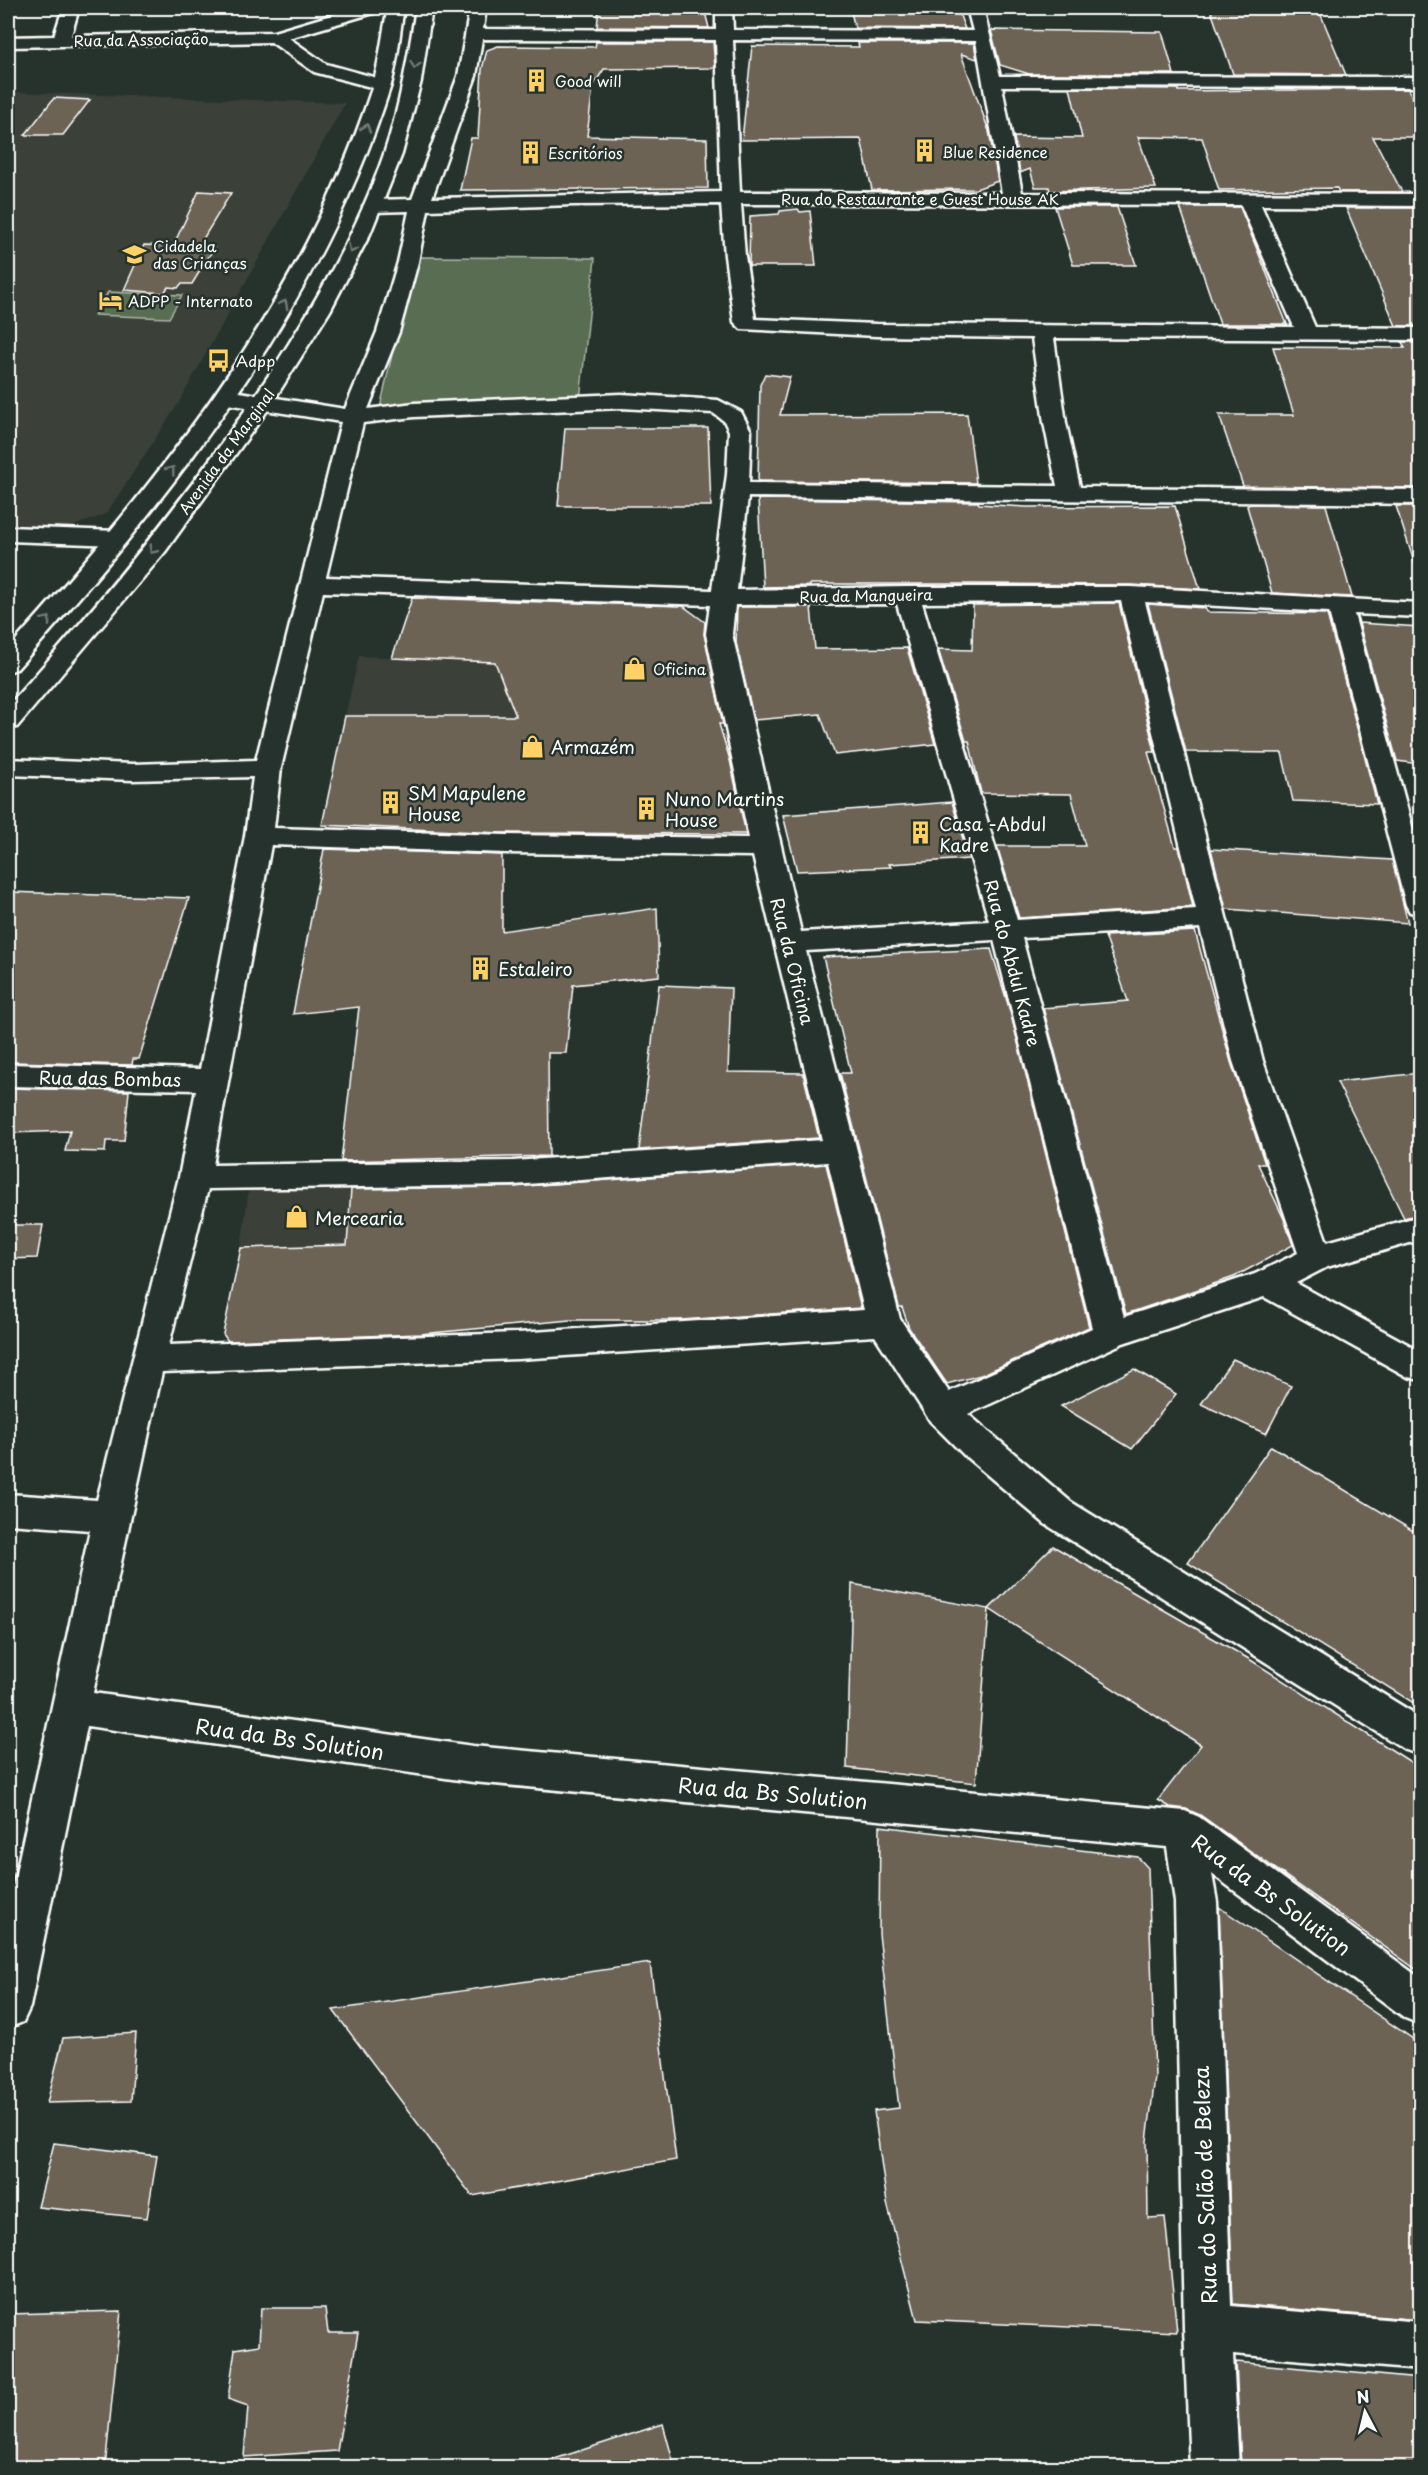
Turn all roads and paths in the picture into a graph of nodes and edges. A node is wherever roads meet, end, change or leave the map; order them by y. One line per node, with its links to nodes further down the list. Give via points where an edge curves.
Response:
1 (71, 8): 12 (street)
2 (371, 8): 10 (street, Rua da Associação)
3 (396, 8): 16 (street, Avenida da Marginal)
4 (423, 8): 22 (street, Avenida da Marginal, one-way to 22, via 406,108)
5 (478, 8): 8 (street)
6 (724, 8): 11 (street)
7 (975, 8): 9 (street)
8 (474, 34): 11 (street); 21 (street, via 467,76)
9 (983, 36): 11 (street); 14 (street)
10 (275, 37): 12 (street, Rua da Associação); 16 (street, via 320,68)
11 (726, 37): 17 (street, via 726,141)
12 (61, 40): 13 (street, Rua da Associação)
13 (8, 42)
14 (992, 81): 15 (street); 18 (street)
15 (1420, 82)
16 (382, 85): 26 (street, Avenida da Marginal, one-way to 16, via 255,356 336,207)
17 (732, 198): 18 (street, Rua do Restaurante e Guest House AK); 21 (street, Rua do Restaurante e Guest House AK); 24 (street, via 735,256 748,325)
18 (1013, 198): 19 (street, Rua do Restaurante e Guest House AK)
19 (1248, 198): 20 (street, Rua do Restaurante e Guest House AK); 23 (street)
20 (1420, 200)
21 (420, 203): 22 (street, Rua do Restaurante e Guest House AK); 28 (street, via 388,332)
22 (372, 206): 27 (street, Avenida da Marginal, one-way to 27, via 327,299)
23 (1306, 331): 24 (street); 25 (street)
24 (1042, 332): 30 (street)
25 (1420, 334)
26 (227, 397): 27 (street); 33 (street, Avenida da Marginal, one-way to 26)
27 (263, 402): 28 (street); 41 (street, Avenida da Marginal, one-way to 41, via 164,536)
28 (353, 417): 29 (street, Rua da Oficina, via 557,402 718,407 738,424); 34 (street)
29 (737, 490): 30 (street); 37 (street, Rua da Oficina)
30 (1070, 492): 31 (street)
31 (1420, 497)
32 (8, 534): 33 (street)
33 (117, 538): 40 (street, Avenida da Marginal, one-way to 33)
34 (312, 584): 37 (street, Rua da Mangueira); 43 (street)
35 (907, 594): 36 (street, Rua da Mangueira); 37 (street, Rua da Mangueira); 48 (street, Rua do Abdul Kadre)
36 (1131, 594): 38 (street, Rua da Mangueira); 47 (street)
37 (722, 597): 45 (street, Rua da Oficina, via 719,634)
38 (1339, 604): 39 (street, Rua da Mangueira); 46 (street)
39 (1420, 610)
40 (8, 664)
41 (8, 721)
42 (8, 767): 43 (street, via 133,772)
43 (268, 768): 44 (street)
44 (259, 836): 45 (street); 51 (street)
45 (765, 847): 49 (street, Rua da Oficina)
46 (1420, 905)
47 (1211, 918): 48 (street); 55 (street, via 1248,1061)
48 (1006, 931): 49 (street); 58 (street, Rua do Abdul Kadre)
49 (789, 942): 52 (street, Rua da Oficina)
50 (8, 1076): 51 (street, Rua das Bombas)
51 (213, 1080): 53 (street)
52 (839, 1150): 53 (street, via 513,1173); 57 (street, Rua da Oficina)
53 (195, 1177): 59 (street)
54 (1420, 1228): 55 (street)
55 (1316, 1258): 56 (street)
56 (1267, 1283): 58 (street); 60 (street)
57 (884, 1322): 59 (street, via 518,1346); 61 (street, Rua da Oficina)
58 (1111, 1334): 61 (street)
59 (148, 1359): 63 (street)
60 (1420, 1367)
61 (942, 1411): 65 (street, Rua da Oficina, via 1058,1513)
62 (8, 1509): 63 (street)
63 (111, 1516): 64 (street)
64 (72, 1707): 66 (street, Rua da Bs Solution, via 473,1764); 68 (street)
65 (1420, 1738)
66 (1185, 1830): 67 (street, Rua da Bs Solution); 69 (street, Rua do Salão de Beleza, via 1196,1902)
67 (1420, 2003)
68 (8, 2007)
69 (1208, 2328): 70 (street); 71 (street, Rua do Salão de Beleza)
70 (1420, 2346)
71 (1215, 2468)

